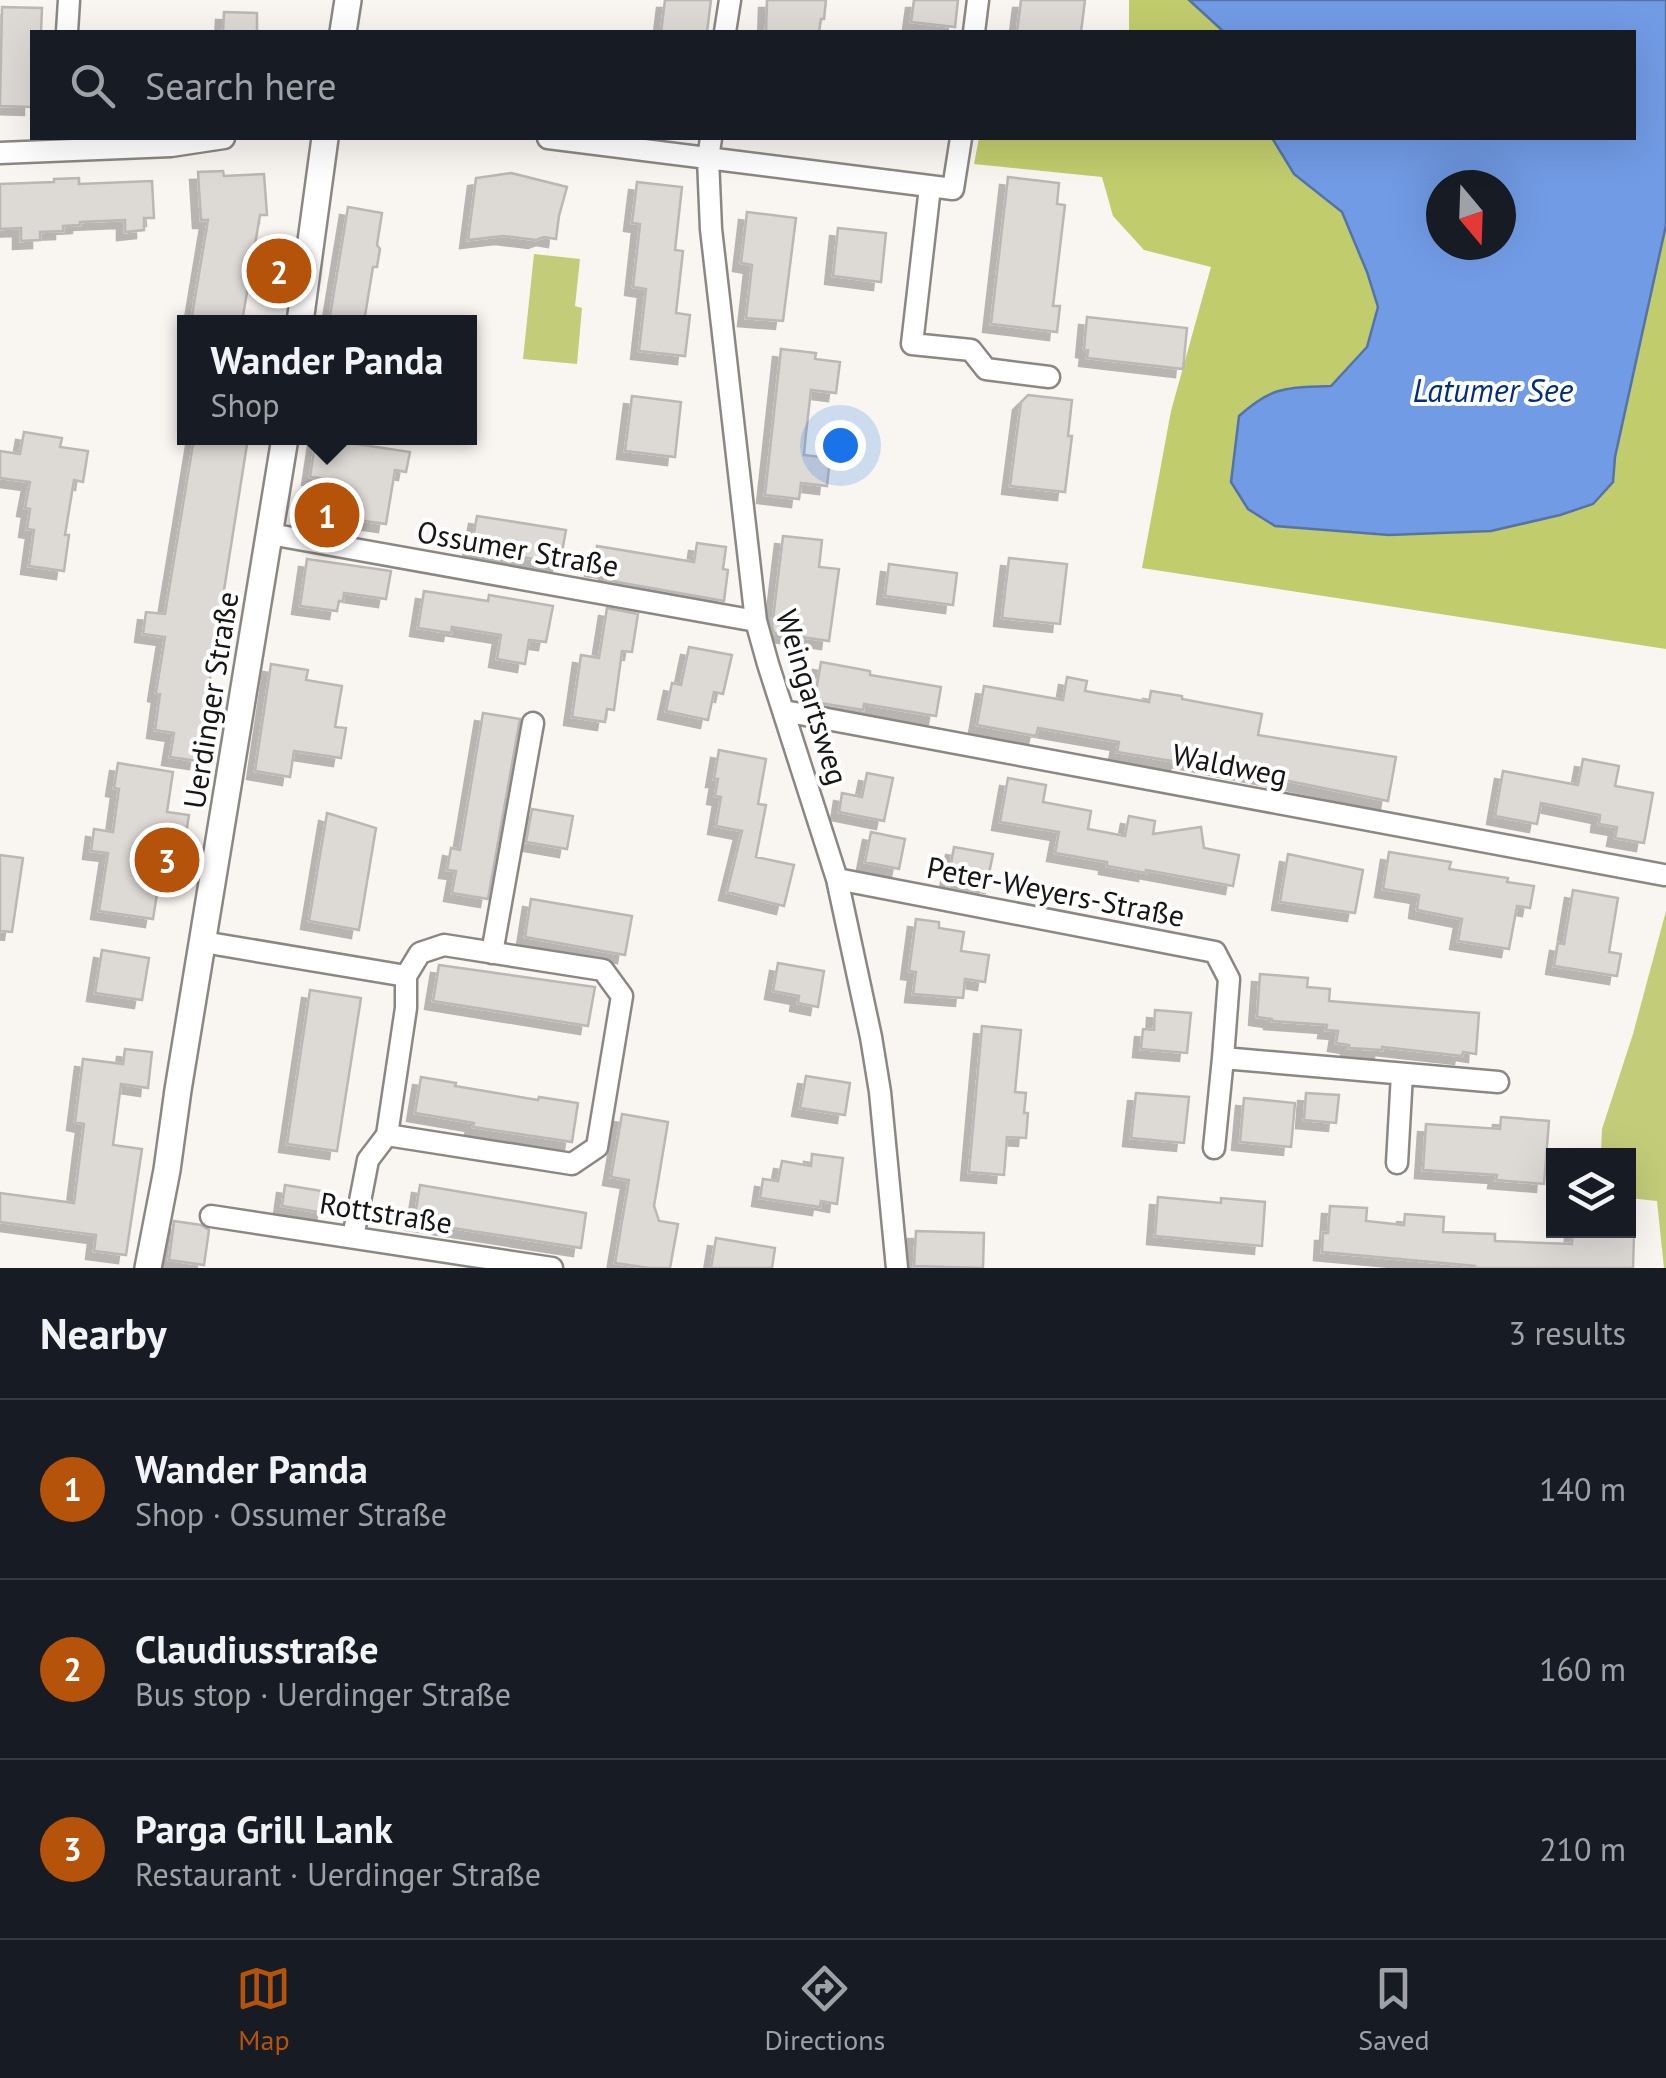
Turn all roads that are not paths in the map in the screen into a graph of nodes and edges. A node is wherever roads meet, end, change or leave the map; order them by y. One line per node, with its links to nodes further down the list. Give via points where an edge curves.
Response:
1 (69, 0): 5 (street)
2 (348, 0): 6 (street)
3 (730, 0): 7 (street)
4 (978, 0): 8 (street)
5 (67, 30)
6 (343, 30)
7 (725, 30)
8 (974, 30)
9 (211, 140): 14 (street)
10 (325, 140): 18 (street)
11 (563, 140): 16 (street)
12 (711, 140): 16 (street, Weingartsweg)
13 (961, 140): 17 (street, via 953,189)
14 (63, 145): 15 (street)
15 (0, 153)
16 (708, 159): 17 (street); 22 (street, Weingartsweg)
17 (930, 186): 19 (street, via 912,344 971,350 986,369)
18 (301, 315)
19 (1049, 377)
20 (284, 445): 21 (street, Uerdinger Straße)
21 (270, 534): 22 (street, Ossumer Straße); 27 (street, Uerdinger Straße)
22 (756, 621): 23 (street, Weingartsweg)
23 (784, 711): 25 (street, Waldweg); 26 (street, Weingartsweg)
24 (533, 724): 28 (street)
25 (1664, 876)
26 (838, 879): 30 (street, Peter-Weyers-Straße, via 1215,952 1229,979); 40 (street, Weingartsweg, via 877,1074)
27 (202, 942): 29 (street); 38 (street, Uerdinger Straße)
28 (492, 953): 29 (street, via 444,945 420,953); 33 (street, via 603,970 622,996 597,1147 572,1164)
29 (406, 976): 33 (street)
30 (1222, 1058): 31 (street); 34 (street, Peter-Weyers-Straße)
31 (1402, 1074): 32 (street); 35 (street)
32 (1498, 1082)
33 (387, 1135): 37 (street, via 368,1160)
34 (1214, 1148)
35 (1397, 1163)
36 (212, 1216): 37 (street, Rottstraße)
37 (353, 1236): 39 (street, Rottstraße)
38 (148, 1268)
39 (552, 1268)
40 (898, 1268)

